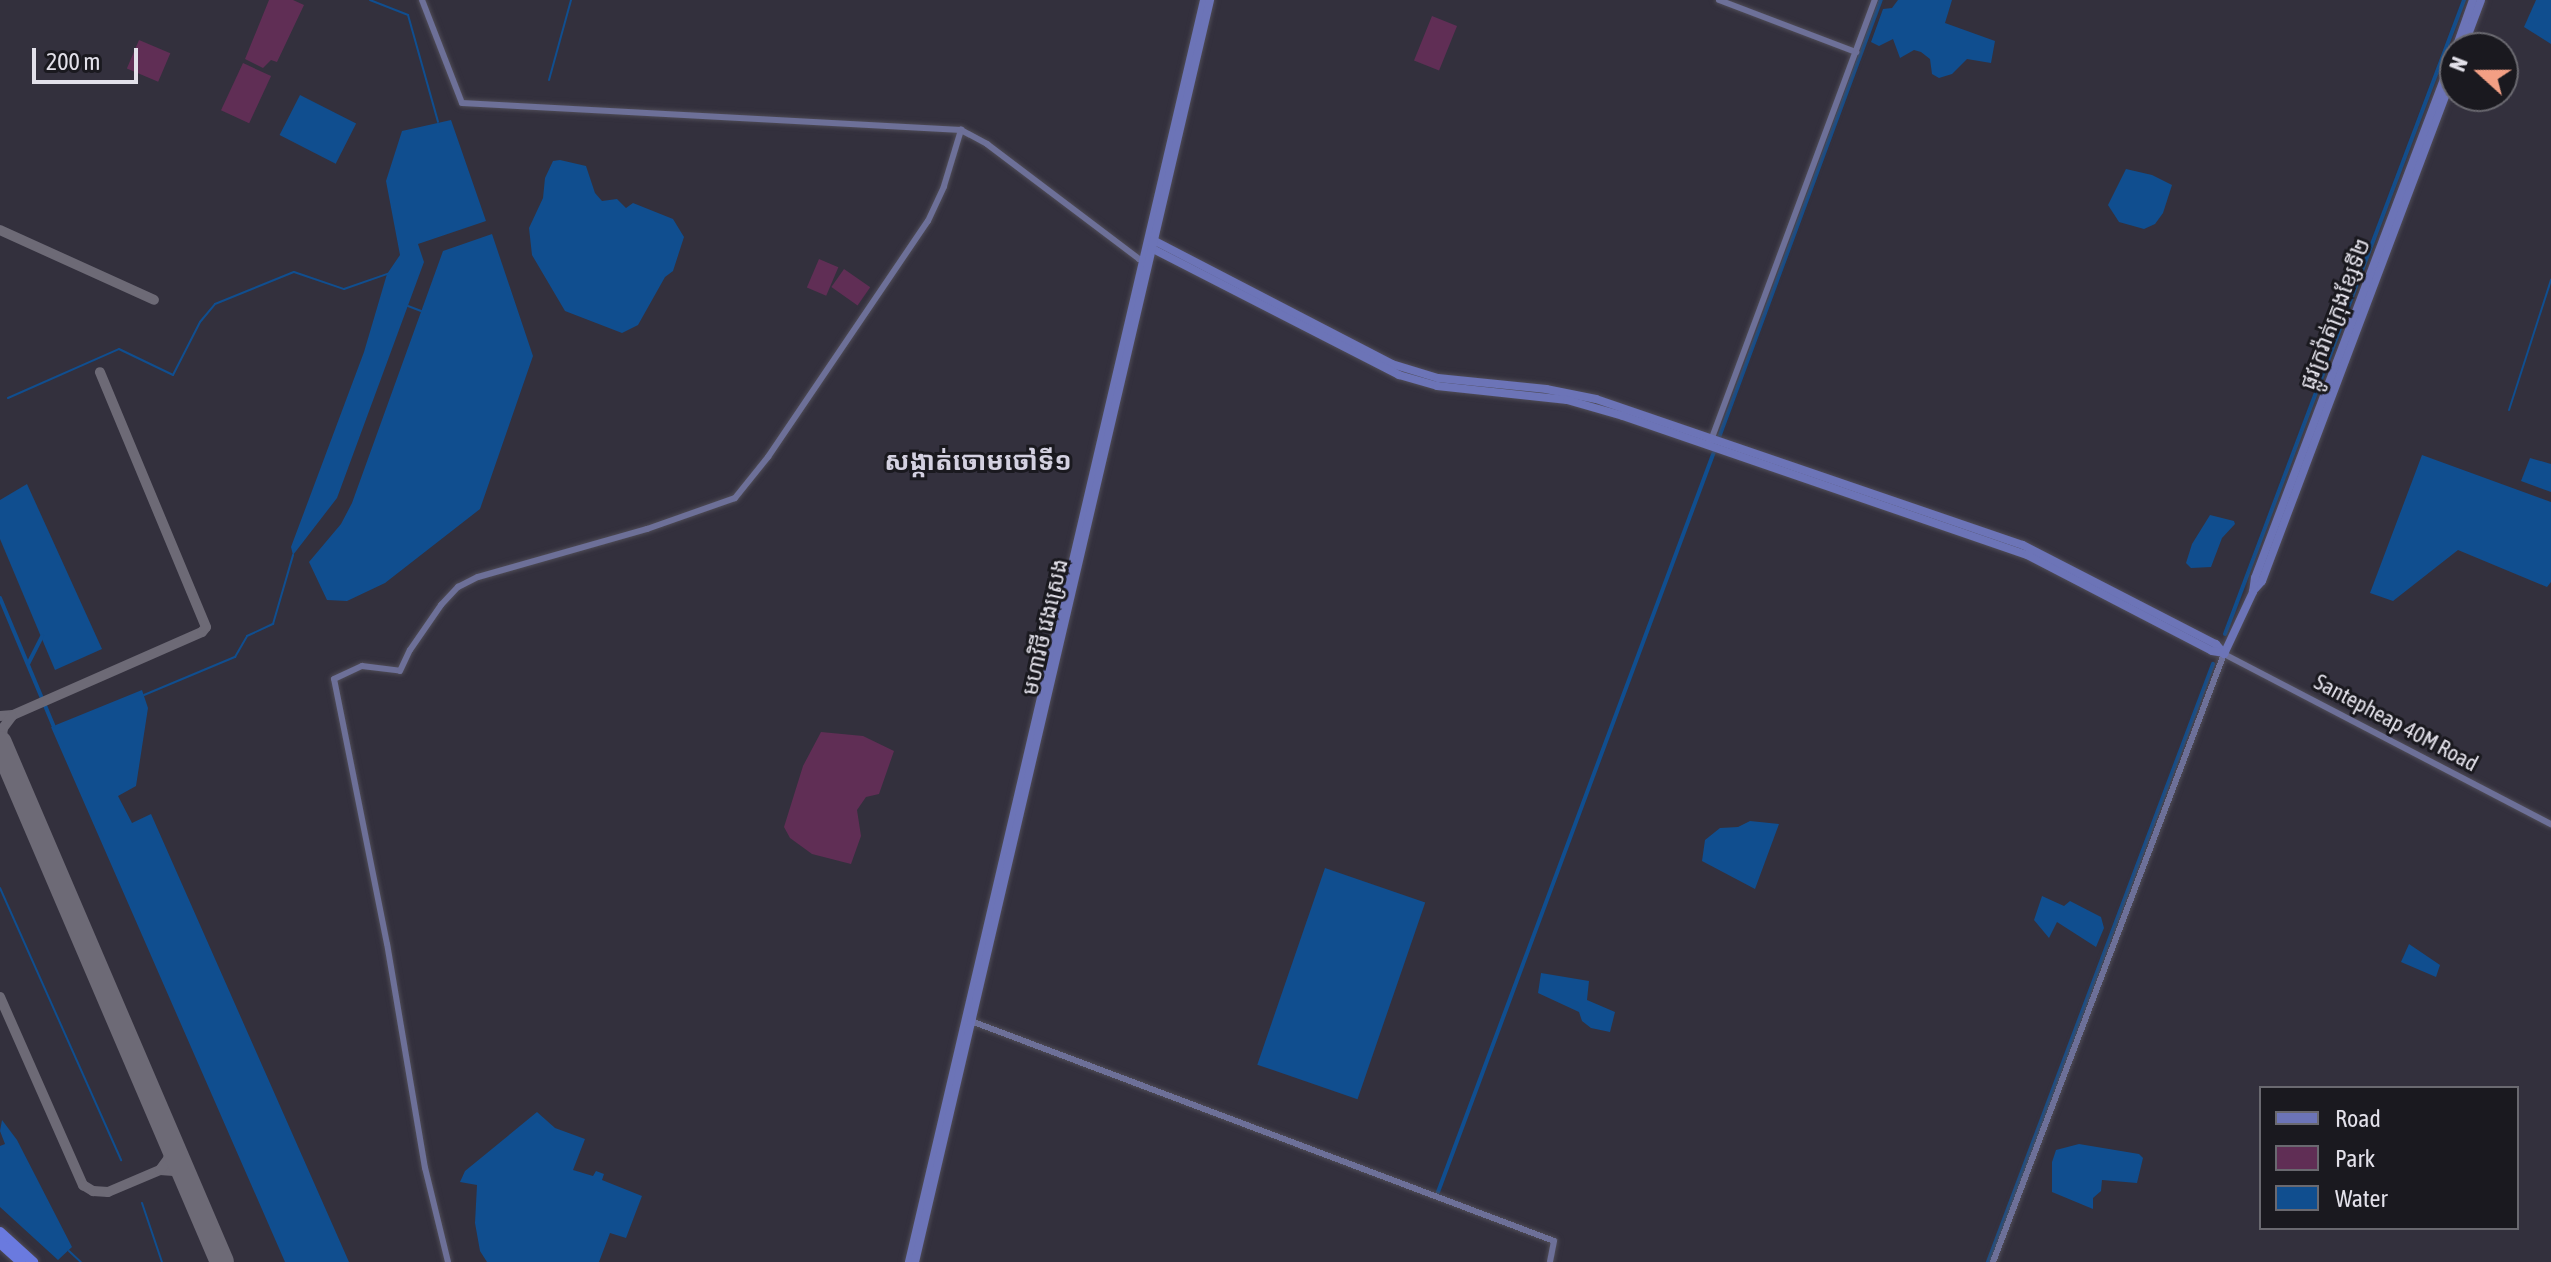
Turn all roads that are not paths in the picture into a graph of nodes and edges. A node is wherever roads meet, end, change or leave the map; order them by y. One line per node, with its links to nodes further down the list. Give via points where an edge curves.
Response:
1 (422, 0): 13 (street, via 458,100 467,105)
2 (1204, 0): 14 (main road, មហាវិថី វេងស្រេង)
3 (1210, 0): 14 (main road, មហាវិថី វេងស្រេង)
4 (1719, 0): 10 (street)
5 (1875, 0): 10 (street)
6 (2473, 0): 8 (main road, ផ្លូវក្រវ៉ាត់ក្រុងខ្សែទី២)
7 (2481, 0): 9 (main road)
8 (2461, 32)
9 (2469, 32)
10 (1856, 52): 17 (street)
11 (2439, 94): 15 (main road, ផ្លូវក្រវ៉ាត់ក្រុងខ្សែទី២)
12 (2439, 110): 15 (main road, ផ្លូវក្រវ៉ាត់ក្រុងខ្សែទី២)
13 (961, 130): 16 (street); 26 (street, via 928,221 735,498 478,577 458,587 441,605 400,671 362,666 334,679 425,1168)
14 (1150, 244): 16 (main road, មហាវិថី វេងស្រេង); 17 (main road, via 1417,377 1582,403)
15 (2383, 250): 18 (main road, ផ្លូវក្រវ៉ាត់ក្រុងខ្សែទី២, via 2262,581)
16 (1146, 261): 20 (main road, មហាវិថី វេងស្រេង); 21 (main road, មហាវិថី វេងស្រេង)
17 (1714, 444): 18 (main road, via 2027,555)
18 (2224, 654): 19 (street, Santepheap 40M Road); 29 (street)
19 (2551, 824)
20 (971, 1021): 21 (main road, មហាវិថី វេងស្រេង); 28 (street, via 1554,1241)
21 (940, 1144): 27 (main road, មហាវិថី វេងស្រេង)
22 (0, 1232): 25 (highway)
23 (0, 1243): 24 (highway)
24 (21, 1262)
25 (33, 1262)
26 (448, 1262)
27 (912, 1262)
28 (1550, 1262)
29 (1993, 1262)

